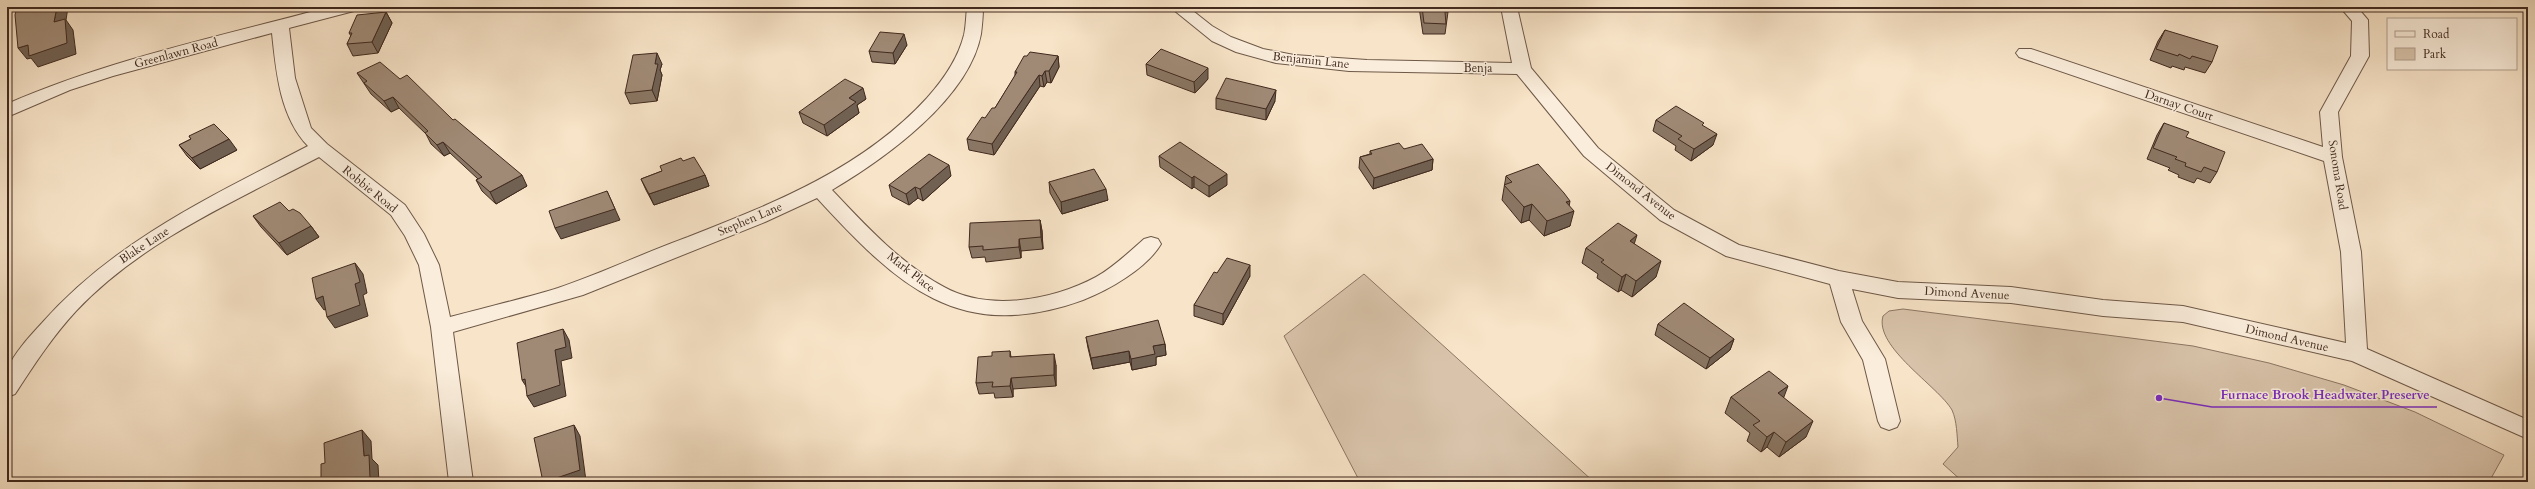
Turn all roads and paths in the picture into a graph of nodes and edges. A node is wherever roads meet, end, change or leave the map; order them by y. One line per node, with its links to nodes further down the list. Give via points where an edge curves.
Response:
1 (348, 7): 6 (street, Greenlawn Road)
2 (975, 7): 13 (street, Stephen Lane, via 971,36 950,84 928,109 894,138)
3 (1178, 7): 8 (street, Benjamin Lane, via 1224,41 1279,59)
4 (1509, 7): 9 (street, Dimond Avenue)
5 (2348, 7): 12 (street, Sonoma Road, via 2360,20 2360,56 2329,112)
6 (280, 24): 10 (street, Greenlawn Road, via 107,72 64,86); 11 (street, Robbie Road, via 286,78 303,130)
7 (2025, 53): 12 (street, Darnay Court)
8 (1434, 68): 9 (street, Benja)
9 (1522, 69): 15 (street, Dimond Avenue, via 1591,152 1667,214 1734,251)
10 (7, 110)
11 (320, 148): 16 (street, Robbie Road, via 398,210 429,264); 18 (street, Blake Lane, via 146,241 106,270 43,332)
12 (2333, 157): 17 (street, Sonoma Road, via 2351,252)
13 (820, 188): 14 (street, Mark Place, via 842,212 910,274 939,294 972,305 1007,308 1038,306 1070,297 1103,282); 16 (street, Stephen Lane, via 741,224 560,294)
14 (1151, 244)
15 (1839, 279): 17 (street, Dimond Avenue, via 1898,290 2011,295 2103,308 2183,314); 19 (street, via 1852,322 1874,359)
16 (442, 327): 21 (street, Robbie Road)
17 (2357, 354): 20 (street, Dimond Avenue)
18 (7, 388)
19 (1889, 421)
20 (2528, 430)
21 (461, 482)

